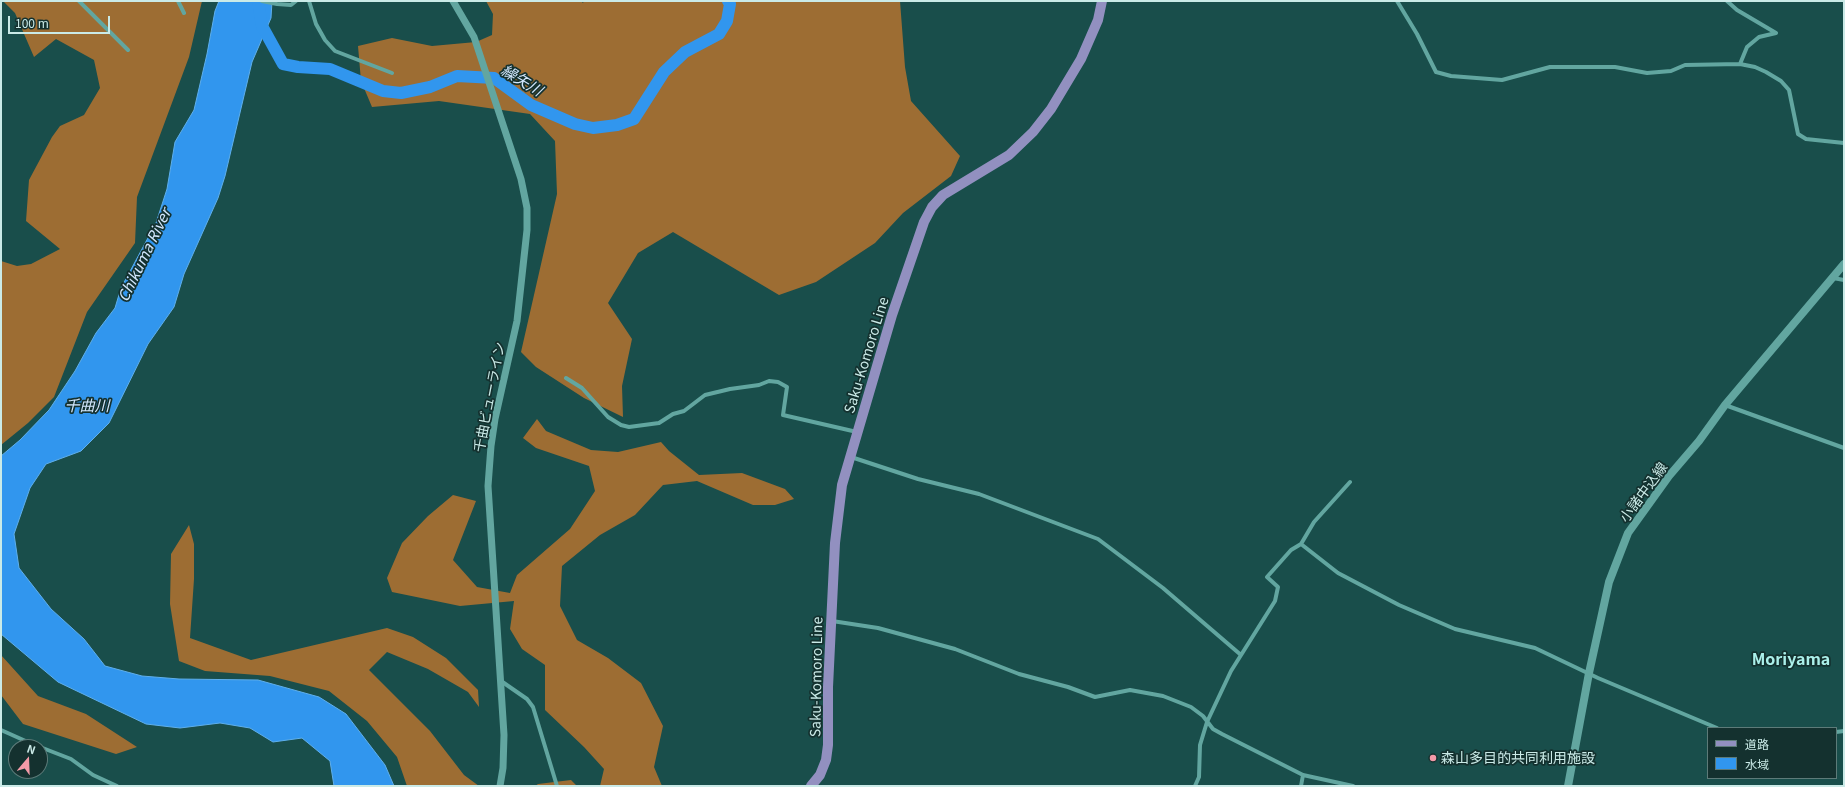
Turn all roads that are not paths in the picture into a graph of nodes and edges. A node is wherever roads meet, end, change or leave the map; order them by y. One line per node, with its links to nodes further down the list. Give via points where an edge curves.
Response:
1 (79, 1): 11 (street)
2 (178, 1): 10 (street)
3 (262, 1): 4 (street, via 291,5)
4 (296, 1)
5 (309, 1): 13 (street, via 316,24 335,51)
6 (453, 1): 28 (street, 千曲ビューライン, via 474,37 521,179 527,208 517,321 491,446 488,486)
7 (1102, 1): 20 (main road, Saku-Komoro Line, via 1098,20 1081,59 1051,109 1033,132 1009,155 943,195 932,207 924,222 892,315)
8 (1398, 1): 12 (street, via 1436,72 1451,76 1502,80 1550,67 1615,67 1647,73 1671,71 1685,65)
9 (1727, 1): 12 (street, via 1776,33 1759,37 1747,47)
10 (184, 13)
11 (128, 50)
12 (1740, 64): 14 (street, via 1766,72 1789,90 1798,134 1806,139)
13 (392, 73)
14 (1844, 143)
15 (1844, 264): 16 (main road, 小諸中込線)
16 (1832, 278): 17 (street); 19 (main road, 小諸中込線)
17 (1844, 280)
18 (566, 378): 20 (street, via 582,388 608,417 629,427 659,423 673,414 684,411 705,395 769,381 787,387 783,415)
19 (1726, 405): 21 (street); 27 (main road, 小諸中込線, via 1669,476 1628,533 1609,582)
20 (857, 432): 22 (main road, Saku-Komoro Line)
21 (1844, 448)
22 (850, 457): 25 (main road, Saku-Komoro Line, via 838,509); 26 (street, via 918,479 979,494 1098,539 1163,588)
23 (1350, 482): 24 (street, via 1314,522)
24 (1301, 544): 26 (street, via 1291,550 1267,577 1278,588 1275,601); 27 (street, via 1338,573 1448,626 1534,648)
25 (831, 621): 29 (street, via 878,628 955,649 1019,674 1095,697 1130,690 1163,696 1191,707); 38 (main road, Saku-Komoro Line, via 828,745 820,775)
26 (1241, 655): 29 (street)
27 (1589, 673): 30 (street); 42 (main road, 小諸中込線)
28 (500, 681): 36 (street, 千曲ビューライン, via 504,749); 37 (street, via 513,688 533,706)
29 (1207, 722): 34 (street, via 1222,734); 39 (street, via 1200,745 1199,777)
30 (1715, 727)
31 (1, 730): 32 (street)
32 (22, 739)
33 (48, 750): 35 (street, via 71,759 93,775)
34 (1303, 775): 40 (street); 41 (street)
35 (117, 786)
36 (500, 786)
37 (557, 786)
38 (811, 786)
39 (1195, 786)
40 (1301, 786)
41 (1353, 786)
42 (1568, 786)

